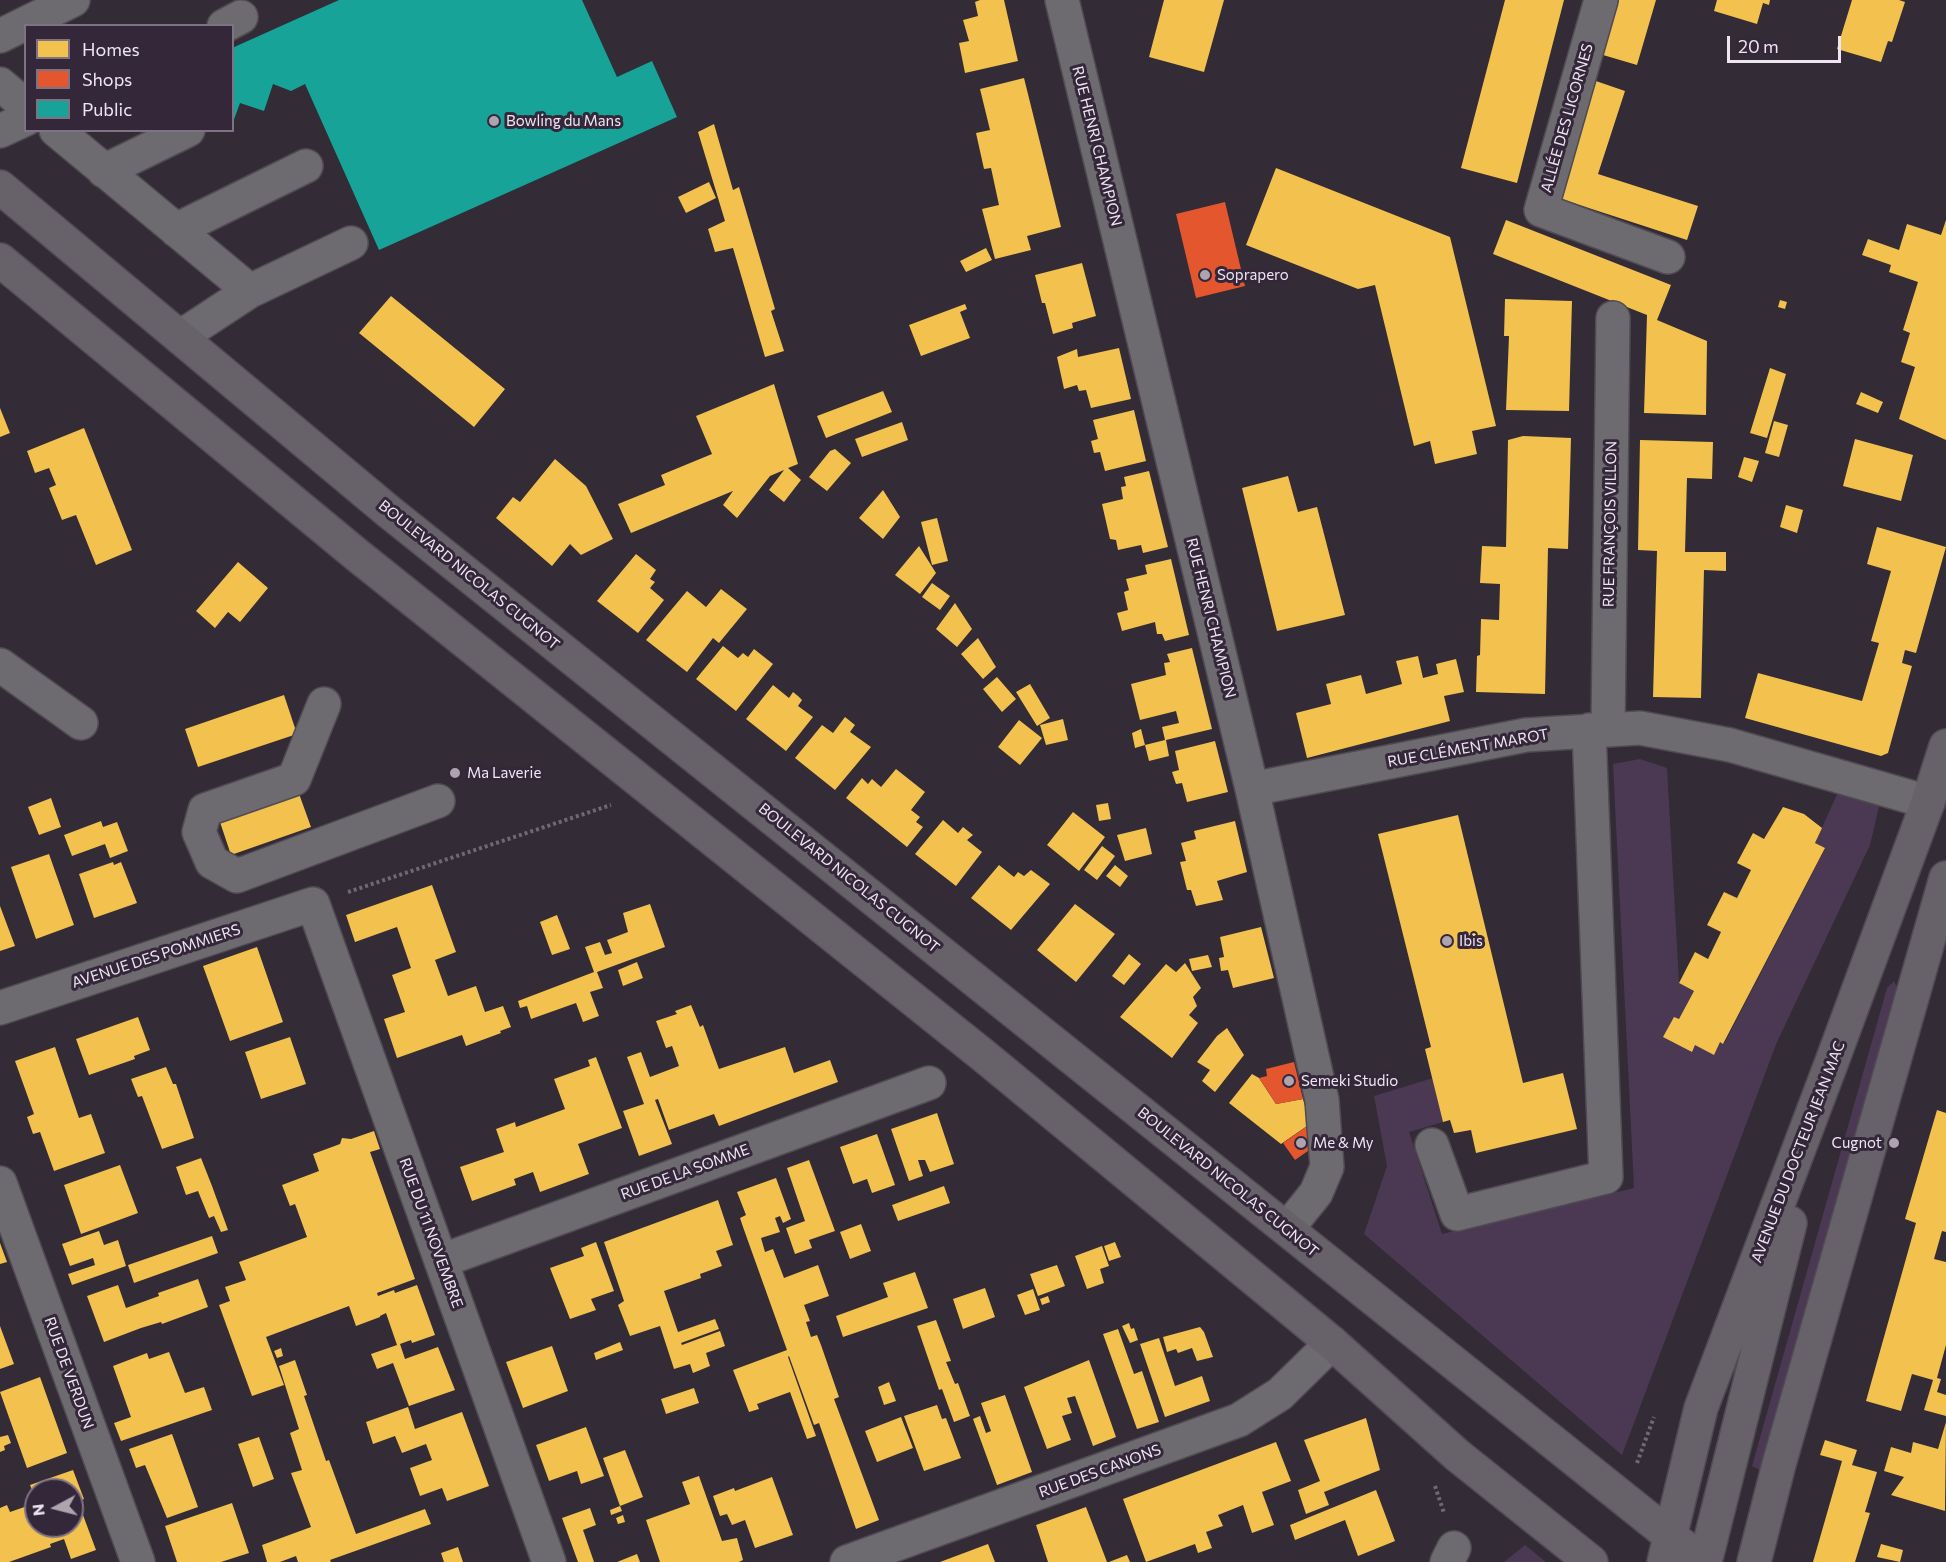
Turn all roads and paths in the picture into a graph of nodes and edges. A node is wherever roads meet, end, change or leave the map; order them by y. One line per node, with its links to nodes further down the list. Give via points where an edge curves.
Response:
1 (73, 0): 4 (street)
2 (1062, 0): 29 (street, RUE HENRI CHAMPION)
3 (1601, 0): 18 (street, ALLÉE DES LICORNES, via 1541,210)
4 (24, 24)
5 (24, 24): 6 (street)
6 (0, 36)
7 (0, 84): 8 (street)
8 (24, 104)
9 (24, 120): 10 (street)
10 (0, 131)
11 (58, 132): 14 (street)
12 (184, 132): 14 (street)
13 (306, 166): 16 (street)
14 (104, 171): 16 (street)
15 (0, 188): 22 (main road, BOULEVARD NICOLAS CUGNOT)
16 (176, 230): 20 (street)
17 (351, 243): 20 (street)
18 (1668, 257)
19 (0, 260): 28 (main road, via 357,555)
20 (250, 291): 22 (street)
21 (1613, 318): 26 (street, RUE FRANÇOIS VILLON)
22 (180, 337): 39 (main road, BOULEVARD NICOLAS CUGNOT, via 388,511)
23 (0, 665): 25 (street)
24 (324, 704): 30 (street, via 294,779 205,810 199,832 212,862 237,876)
25 (81, 723)
26 (1598, 730): 29 (street, RUE CLÉMENT MAROT, via 1526,735); 31 (street, RUE CLÉMENT MAROT, via 1640,728 1730,745); 37 (street, RUE FRANÇOIS VILLON, via 1606,1177 1456,1214)
27 (1946, 746): 31 (main road, AVENUE DU DOCTEUR JEAN MAC)
28 (641, 782): 33 (path, via 618,803); 41 (main road, via 984,1056)
29 (1252, 789): 39 (street, RUE HENRI CHAMPION, via 1322,1100 1327,1167 1316,1193)
30 (438, 801)
31 (1928, 802): 35 (main road, AVENUE DU DOCTEUR JEAN MAC)
32 (1946, 878): 50 (main road)
33 (313, 904): 34 (street, AVENUE DES POMMIERS); 40 (street, RUE DU 11 NOVEMBRE)
34 (0, 1008)
35 (1831, 1064): 44 (main road, AVENUE DU DOCTEUR JEAN MAC, via 1701,1408); 49 (main road)
36 (929, 1083): 40 (street, RUE DE LA SOMME)
37 (1432, 1145)
38 (0, 1184): 45 (street, RUE DE VERDUN)
39 (1287, 1229): 44 (main road, BOULEVARD NICOLAS CUGNOT)
40 (441, 1261): 46 (street, RUE DU 11 NOVEMBRE)
41 (1332, 1343): 47 (street, RUE DES CANONS, via 1280,1394 1239,1420); 48 (main road, via 1457,1455)
42 (1654, 1417): 43 (path)
43 (1635, 1467)
44 (1673, 1549): 49 (main road, BOULEVARD NICOLAS CUGNOT)
45 (138, 1562)
46 (549, 1562)
47 (847, 1562)
48 (1591, 1562)
49 (1704, 1562)
50 (1754, 1562)

